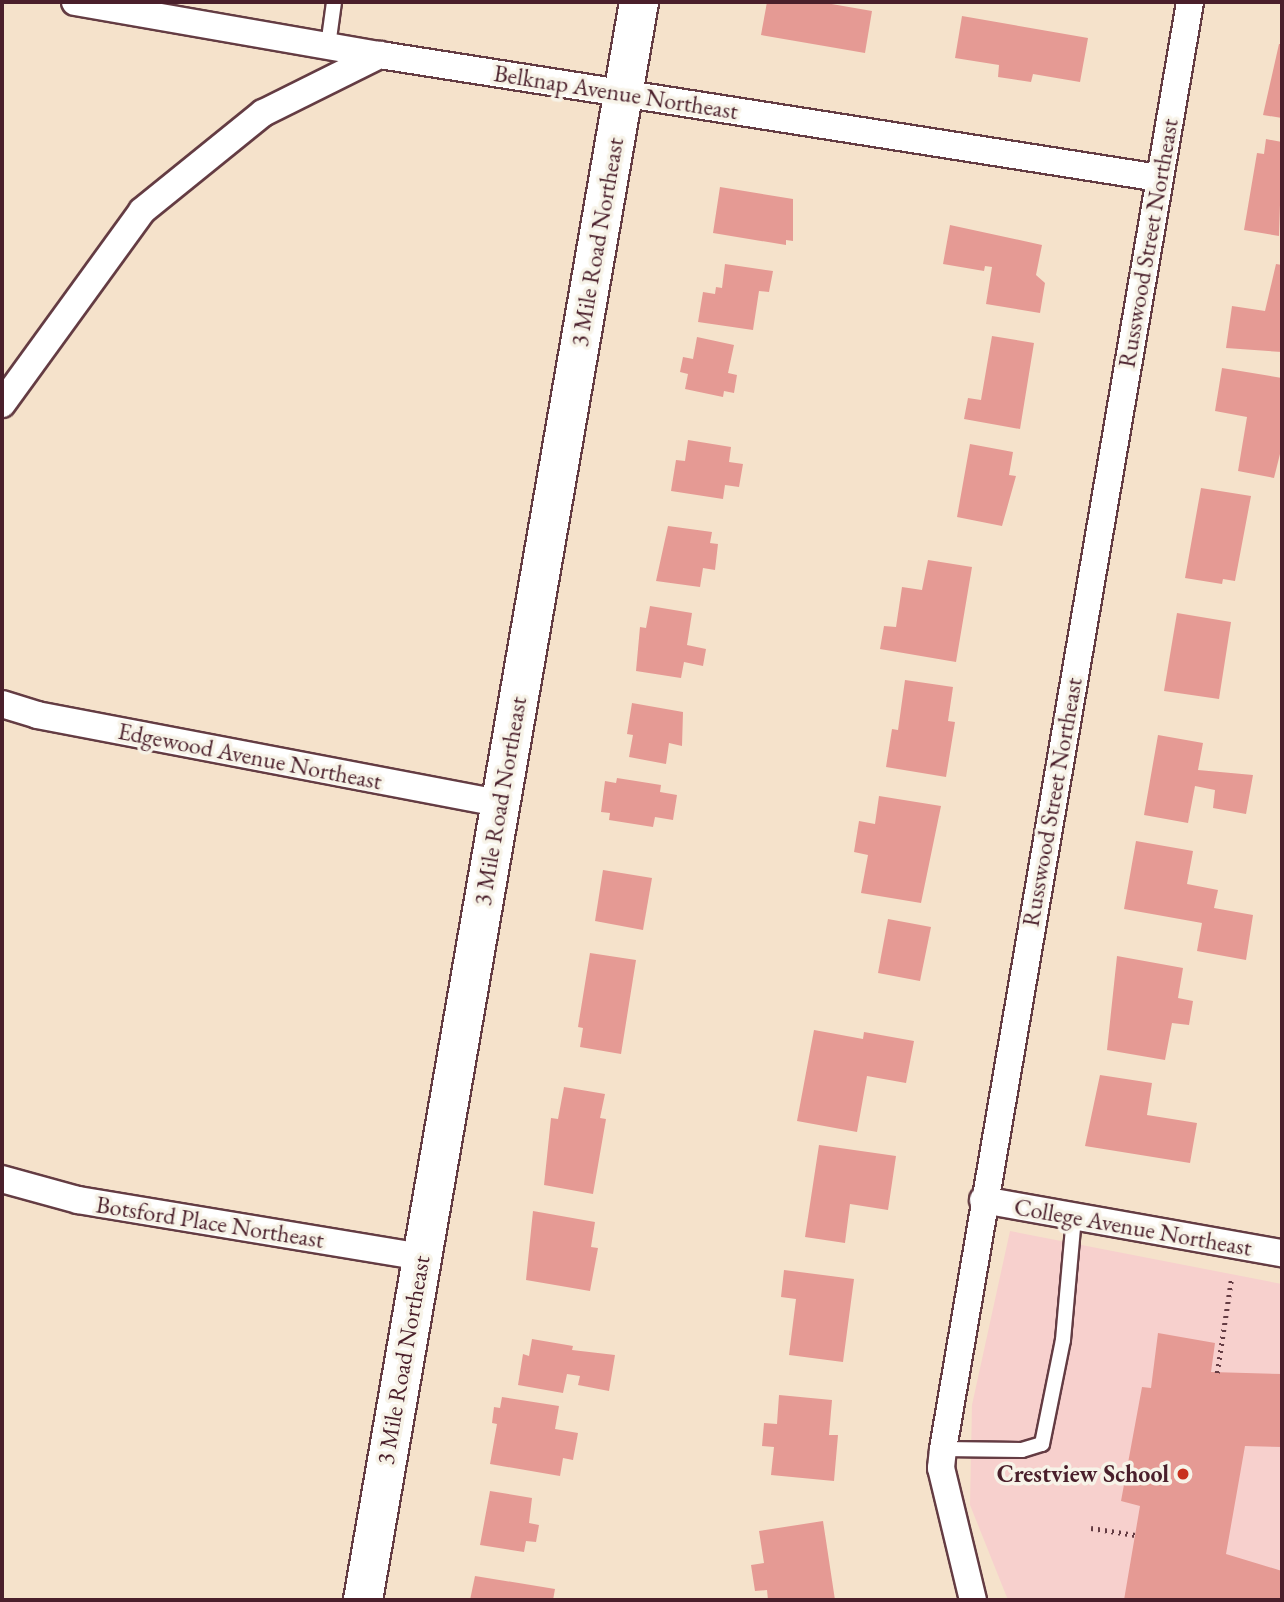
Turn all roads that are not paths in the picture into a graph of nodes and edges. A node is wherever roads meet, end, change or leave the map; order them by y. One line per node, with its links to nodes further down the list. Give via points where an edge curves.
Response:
1 (75, 2): 5 (street, Belknap Avenue Northeast)
2 (334, 2): 5 (lane)
3 (639, 2): 7 (main road, 3 Mile Road Northeast)
4 (1190, 2): 8 (street, Russwood Street Northeast)
5 (328, 46): 6 (street, Belknap Avenue Northeast)
6 (380, 55): 7 (street, Belknap Avenue Northeast); 9 (street, via 263,113 142,211)
7 (623, 93): 8 (street, Belknap Avenue Northeast); 11 (main road, 3 Mile Road Northeast)
8 (1159, 178): 13 (street, Russwood Street Northeast)
9 (2, 404)
10 (2, 704): 11 (street, Edgewood Avenue Northeast, via 37,715)
11 (500, 803): 16 (main road, 3 Mile Road Northeast)
12 (2, 1180): 16 (street, Botsford Place Northeast, via 78,1200)
13 (984, 1200): 14 (street, College Avenue Northeast); 17 (street, Russwood Street Northeast)
14 (1074, 1216): 15 (street, College Avenue Northeast); 17 (lane, via 1063,1340 1042,1444 1022,1450)
15 (1282, 1253)
16 (421, 1257): 18 (main road, 3 Mile Road Northeast)
17 (943, 1449): 19 (street, Russwood Street Northeast, via 940,1468)
18 (363, 1600)
19 (973, 1600)

